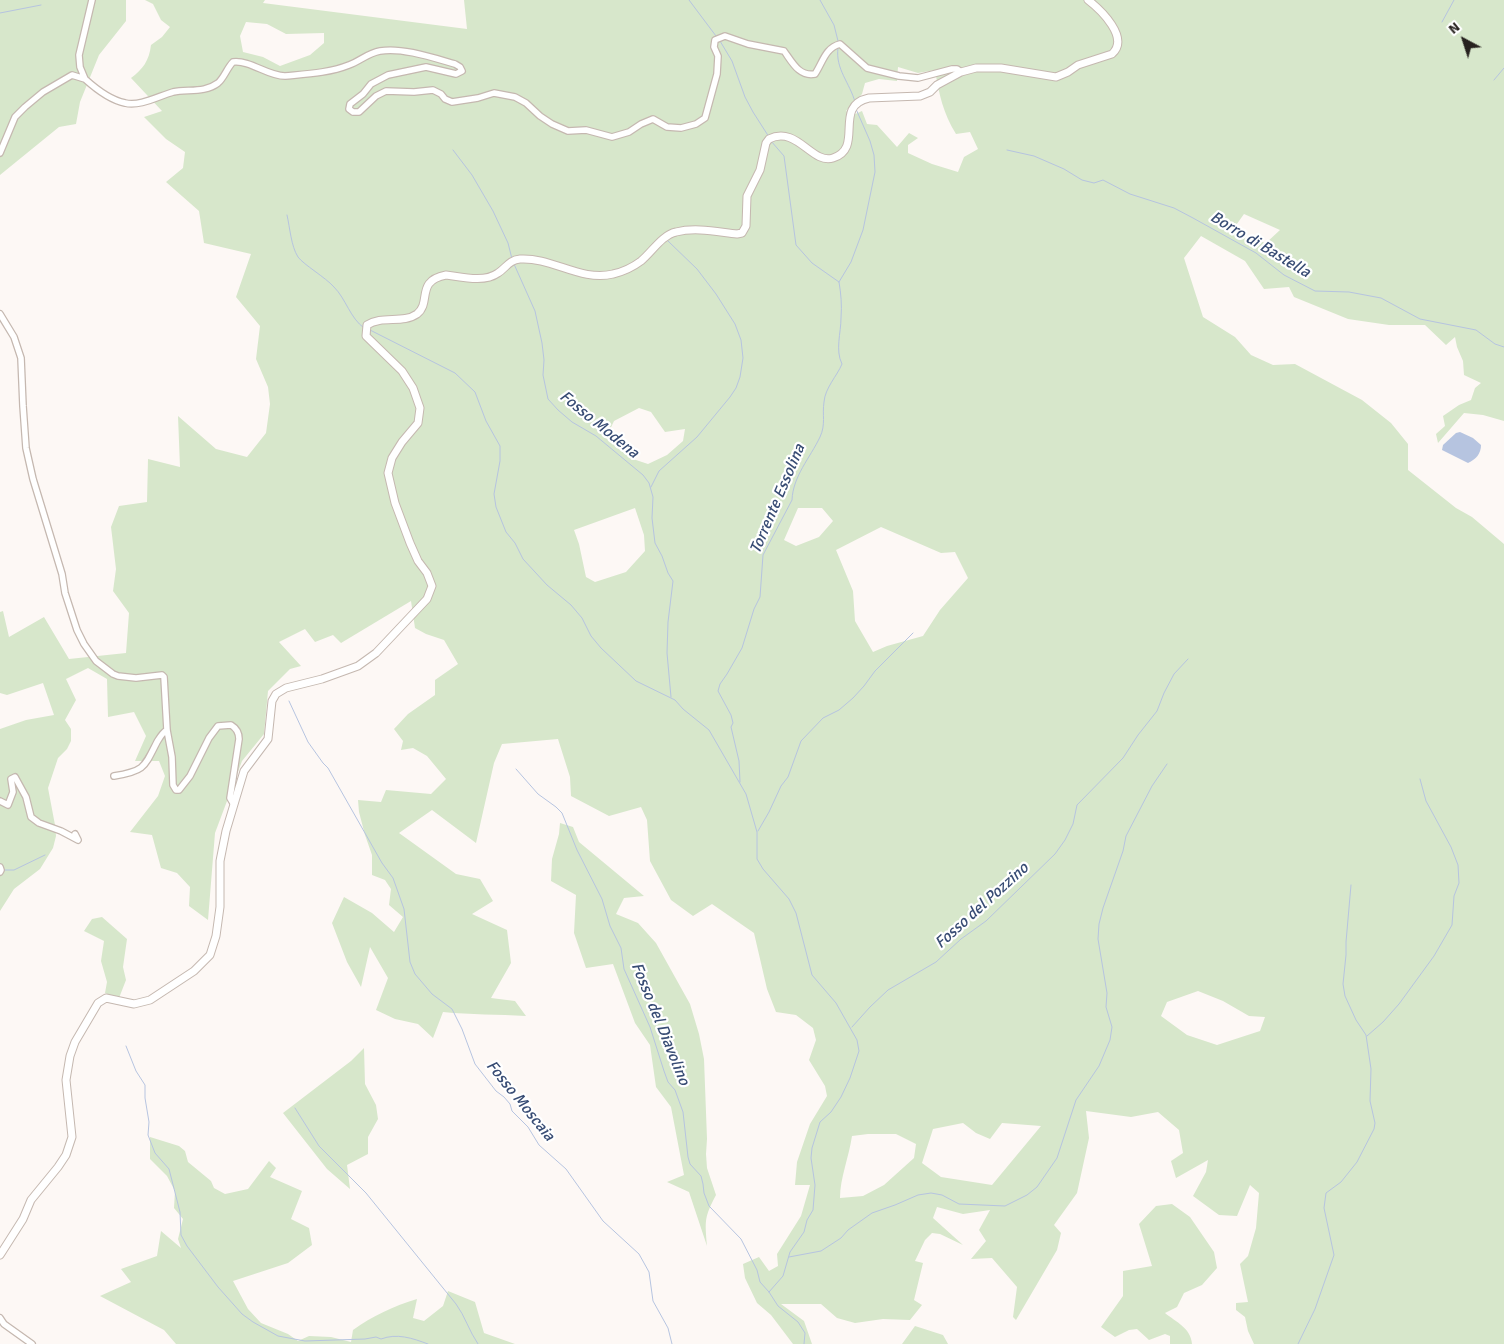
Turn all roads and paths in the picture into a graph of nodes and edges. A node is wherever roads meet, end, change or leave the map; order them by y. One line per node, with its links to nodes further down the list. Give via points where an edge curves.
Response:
1 (92, 0): 4 (street, via 79,55)
2 (1088, 0): 3 (main road, via 1116,32 1118,42 1112,54 1078,65 1056,77 994,68)
3 (961, 72): 4 (street, via 952,69 918,78 899,76 866,68 840,44 826,52 814,74 808,75 800,72 784,51 725,36 715,40 718,74 705,118 681,128 667,127 653,119 612,137 586,130 568,131 552,124 515,97 494,93 452,102 433,90 386,91 358,112 349,109 350,104 371,84 388,75 426,66 456,74 462,72 455,64 409,52 382,51 337,69 282,76 244,62 234,62 220,82 204,90 175,92 131,104 105,95); 10 (main road, via 920,96 869,98 856,103 851,110 847,146 832,159 821,158 783,135 769,139 760,170 747,196 746,226 742,233 674,232 640,261 613,274 599,276 545,262 518,259 508,263 498,274 480,279 441,276 426,288 424,304 416,315 377,320 367,325 366,336 402,371 414,388 420,408 418,423 392,458 388,472 410,543 432,586 428,598 376,653 358,666 276,694 272,701 268,739 244,771)
4 (85, 79): 5 (street, via 72,75 30,101 16,117)
5 (0, 153)
6 (0, 314): 7 (street, via 14,337 21,358 26,448 77,630 96,661 113,674 136,678 164,677)
7 (167, 730): 8 (street, via 147,763 137,771); 10 (street, via 173,785 178,791 218,726 231,725 235,728 239,739 230,798)
8 (114, 776)
9 (0, 801): 11 (street, via 8,805 11,779 15,777 26,797 31,817 78,840)
10 (233, 803): 14 (main road, via 220,861 220,907 210,955 194,971 150,1000 134,1004 106,998 98,1003 70,1056 66,1080 70,1145 58,1167 31,1200 24,1219)
11 (74, 834)
12 (0, 867): 13 (street)
13 (0, 872)
14 (0, 1255)
15 (0, 1318): 16 (street)
16 (32, 1344)

